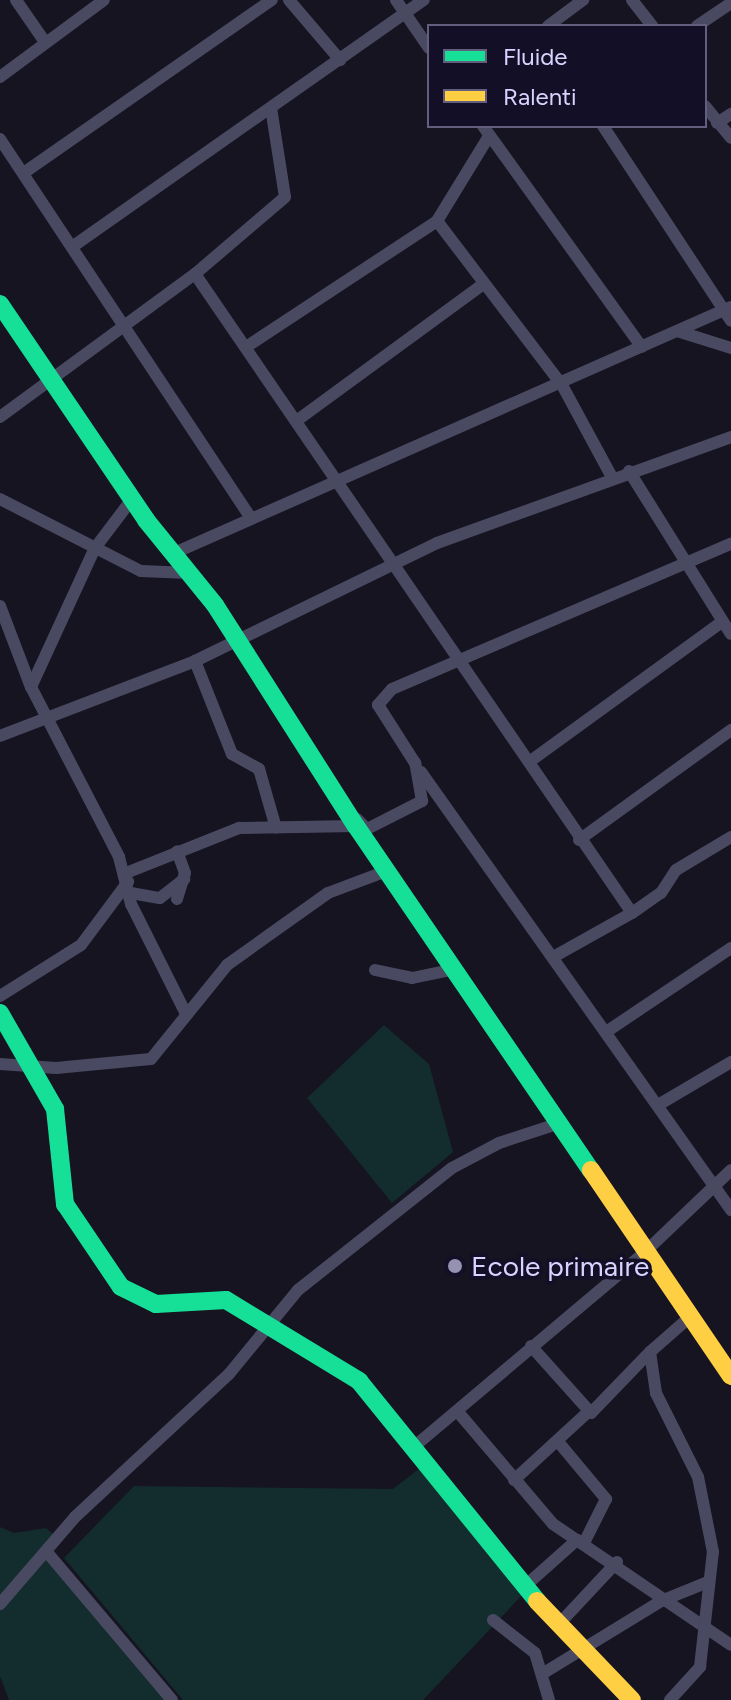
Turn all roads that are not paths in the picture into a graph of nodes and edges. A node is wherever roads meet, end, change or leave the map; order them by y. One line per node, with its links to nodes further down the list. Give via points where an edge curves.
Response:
1 (16, 0): 14 (street)
2 (104, 0): 14 (street)
3 (272, 0): 26 (street)
4 (289, 0): 16 (street)
5 (396, 0): 10 (street)
6 (424, 0): 10 (street)
7 (583, 0): 11 (street)
8 (632, 0): 12 (street)
9 (731, 3): 13 (street)
10 (404, 13): 15 (street); 16 (street)
11 (551, 24)
12 (650, 24)
13 (700, 24)
14 (45, 42): 17 (street)
15 (427, 45)
16 (340, 60): 18 (street)
17 (0, 77)
18 (271, 108): 28 (street); 29 (street, via 285,197)
19 (707, 109): 21 (street)
20 (731, 114): 21 (street)
21 (717, 123): 24 (street)
22 (604, 128): 32 (street)
23 (486, 131): 27 (street); 36 (street)
24 (731, 138)
25 (0, 139): 26 (street)
26 (25, 172): 28 (street)
27 (437, 221): 30 (street); 35 (street)
28 (72, 247): 33 (street)
29 (195, 274): 33 (street); 35 (street)
30 (482, 285): 39 (street); 41 (street)
31 (0, 304): 38 (street)
32 (730, 312): 34 (street)
33 (123, 326): 38 (street); 49 (street)
34 (677, 331): 36 (street); 37 (street)
35 (249, 345): 41 (street)
36 (642, 347): 39 (street)
37 (731, 348)
38 (54, 380): 40 (street); 48 (street)
39 (562, 385): 45 (street); 46 (street)
40 (3, 415): 42 (street)
41 (299, 419): 46 (street)
42 (0, 432)
43 (731, 437): 44 (street)
44 (629, 471): 45 (street); 54 (street)
45 (612, 477): 53 (street)
46 (337, 478): 49 (street); 53 (street)
47 (0, 499): 51 (street)
48 (132, 499): 51 (street); 52 (street)
49 (250, 516): 52 (street)
50 (731, 544): 54 (street)
51 (95, 548): 55 (street, via 141,571); 62 (street)
52 (172, 554): 55 (street)
53 (392, 563): 59 (street); 60 (street, via 429,609)
54 (683, 565): 57 (street); 60 (street)
55 (189, 573): 59 (street)
56 (0, 606): 62 (street)
57 (722, 622): 58 (street); 66 (street)
58 (731, 634)
59 (238, 640): 61 (street); 68 (street)
60 (457, 657): 66 (street); 67 (street, via 411,676 378,705)
61 (195, 661): 63 (street); 70 (street, via 232,754 259,769)
62 (31, 687): 63 (street)
63 (48, 721): 65 (street); 76 (street)
64 (731, 730): 72 (street)
65 (0, 736)
66 (529, 762): 72 (street)
67 (415, 763): 68 (street, via 422,801 407,813 380,818 367,829); 80 (street)
68 (345, 806): 69 (street)
69 (356, 826): 70 (street); 74 (street)
70 (276, 828): 73 (street, via 239,828)
71 (731, 837): 78 (street, via 676,870 661,893)
72 (579, 840): 78 (street)
73 (177, 851): 75 (street); 76 (street)
74 (389, 870): 81 (street); 85 (street, via 328,893 211,978)
75 (184, 879): 76 (street, via 160,898); 77 (street)
76 (128, 882): 83 (street, via 81,945); 85 (street)
77 (177, 899)
78 (632, 913): 80 (street)
79 (731, 948): 86 (street)
80 (555, 956): 86 (street)
81 (455, 969): 82 (street, via 412,978); 91 (street)
82 (375, 970)
83 (0, 996)
84 (0, 1013): 89 (street)
85 (186, 1014): 89 (street, via 164,1050 138,1064)
86 (609, 1030): 90 (street)
87 (731, 1062): 90 (street)
88 (0, 1064): 89 (street)
89 (25, 1065): 97 (street, via 58,1120 65,1204 121,1287 156,1304 218,1297)
90 (658, 1105): 93 (street)
91 (557, 1124): 95 (street); 97 (street, via 452,1168 298,1290)
92 (731, 1170): 93 (street)
93 (712, 1183): 94 (street); 95 (street)
94 (731, 1210)
95 (645, 1252): 96 (street); 98 (street)
96 (691, 1316): 99 (street); 100 (street)
97 (268, 1329): 104 (street, via 359,1381); 107 (street)
98 (531, 1346): 101 (street); 102 (street)
99 (650, 1352): 102 (street); 109 (street, via 656,1393 705,1502 713,1552)
100 (731, 1376)
101 (458, 1412): 104 (street); 105 (street)
102 (588, 1412): 103 (street)
103 (560, 1444): 105 (street); 106 (street, via 606,1499)
104 (416, 1445): 110 (street)
105 (514, 1480): 106 (street, via 545,1516)
106 (580, 1541): 108 (street); 110 (street)
107 (46, 1551): 112 (street); 119 (street)
108 (617, 1562): 111 (street); 114 (street)
109 (708, 1582): 111 (street); 115 (street)
110 (524, 1587): 114 (street)
111 (661, 1601): 115 (street); 117 (street)
112 (0, 1604)
113 (493, 1620): 118 (street, via 530,1647)
114 (559, 1624): 117 (street)
115 (703, 1628): 116 (street); 122 (street, via 697,1673)
116 (731, 1645)
117 (579, 1650): 118 (street); 121 (street)
118 (542, 1674): 120 (street)
119 (172, 1700)
120 (549, 1700)
121 (632, 1700)
122 (670, 1700)

